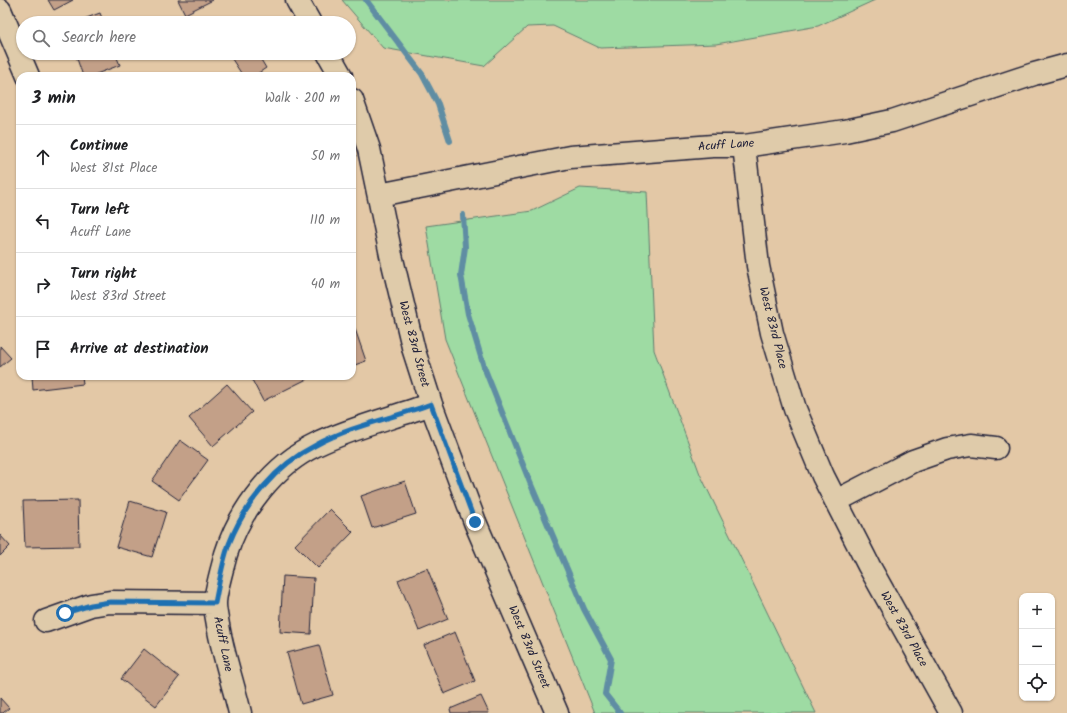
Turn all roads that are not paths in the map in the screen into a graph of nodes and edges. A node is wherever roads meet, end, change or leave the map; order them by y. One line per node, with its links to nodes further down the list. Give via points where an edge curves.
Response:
1 (297, 0): 3 (street)
2 (0, 10): 4 (street)
3 (306, 16)
4 (16, 48)
5 (21, 60): 8 (street)
6 (332, 60): 9 (street)
7 (1067, 65): 11 (street, Acuff Lane, via 892,121 845,131)
8 (26, 72)
9 (339, 72)
10 (356, 112): 12 (street, West 83rd Street)
11 (744, 146): 12 (street, Acuff Lane, via 570,157); 15 (street, West 83rd Place, via 755,246 772,333 795,409)
12 (379, 195): 13 (street, West 83rd Street, via 414,351)
13 (431, 404): 16 (street, Acuff Lane, via 316,445 280,470 257,494 237,527 222,568); 19 (street, West 83rd Street, via 475,522)
14 (996, 448): 15 (street, via 971,445 947,450 914,461)
15 (836, 501): 20 (street, West 83rd Place)
16 (215, 603): 17 (street, via 110,602 91,605); 18 (street, Acuff Lane, via 226,661)
17 (46, 621)
18 (240, 713)
19 (557, 713)
20 (951, 713)

